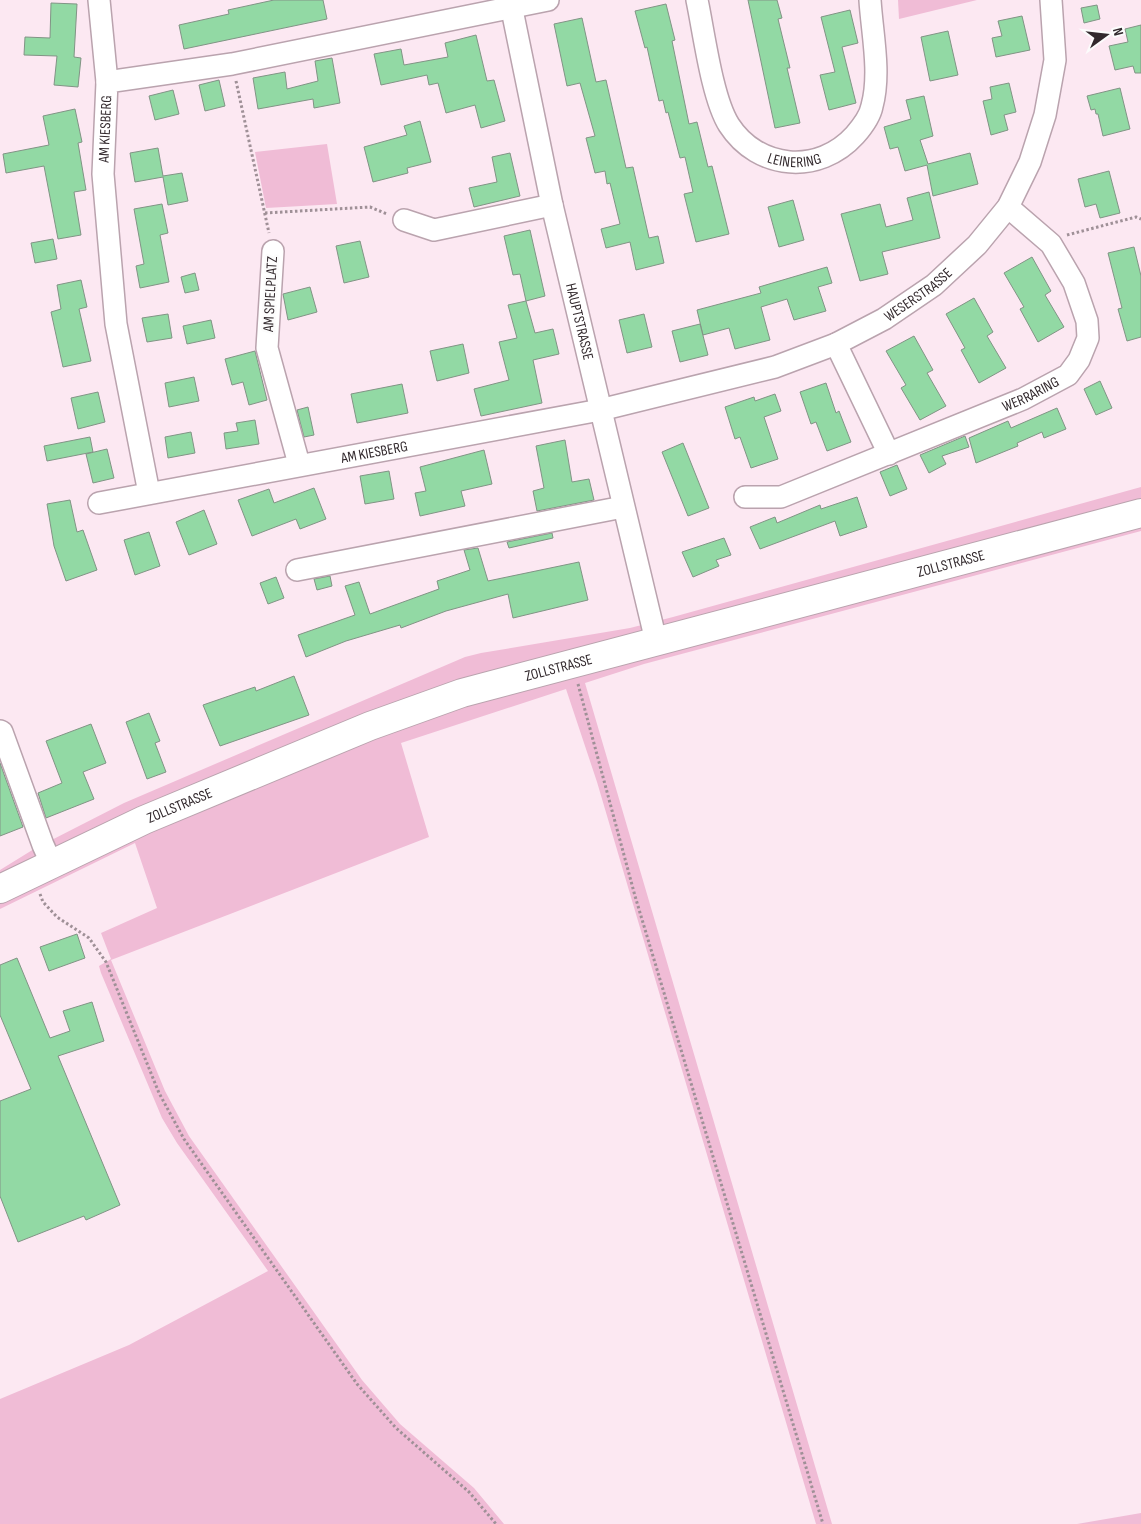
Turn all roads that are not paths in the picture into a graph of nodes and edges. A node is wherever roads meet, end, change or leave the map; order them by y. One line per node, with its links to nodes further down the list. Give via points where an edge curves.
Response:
1 (99, 0): 7 (street)
2 (548, 0): 6 (street)
3 (697, 0): 4 (street, LEINERING, via 718,100 728,124 757,153 794,164 813,161 846,144 862,126 872,107 876,77)
4 (870, 0)
5 (1051, 0): 9 (street, WESERSTRASSE, via 1055,60 1045,115 1030,162)
6 (511, 4): 7 (street, AM KIESBERG, via 232,64); 8 (street, HAUPTSTRASSE)
7 (107, 82): 16 (street, AM KIESBERG, via 103,174 116,324)
8 (552, 205): 10 (street, via 434,230); 13 (street, HAUPTSTRASSE)
9 (1008, 207): 12 (street, WESERSTRASSE, via 977,245 934,285 884,319); 14 (street, WERRARING, via 1051,244 1074,283 1087,320 1088,338 1079,360 1068,375 1023,399)
10 (404, 220)
11 (273, 251): 15 (street, AM SPIELPLATZ, via 267,348)
12 (836, 344): 13 (street, WESERSTRASSE, via 775,366); 14 (street)
13 (600, 410): 15 (street, AM KIESBERG); 19 (street, HAUPTSTRASSE)
14 (889, 454): 17 (street, WERRARING, via 781,496)
15 (299, 464): 16 (street, AM KIESBERG)
16 (149, 493): 18 (street, AM KIESBERG)
17 (745, 498)
18 (99, 503)
19 (623, 507): 21 (street); 22 (street, HAUPTSTRASSE)
20 (1141, 512): 22 (main road, ZOLLSTRASSE)
21 (297, 570)
22 (656, 641): 24 (main road, ZOLLSTRASSE, via 462,693 370,726 144,820)
23 (0, 731): 24 (street, via 43,845)
24 (43, 870): 25 (main road, ZOLLSTRASSE)
25 (0, 889)

